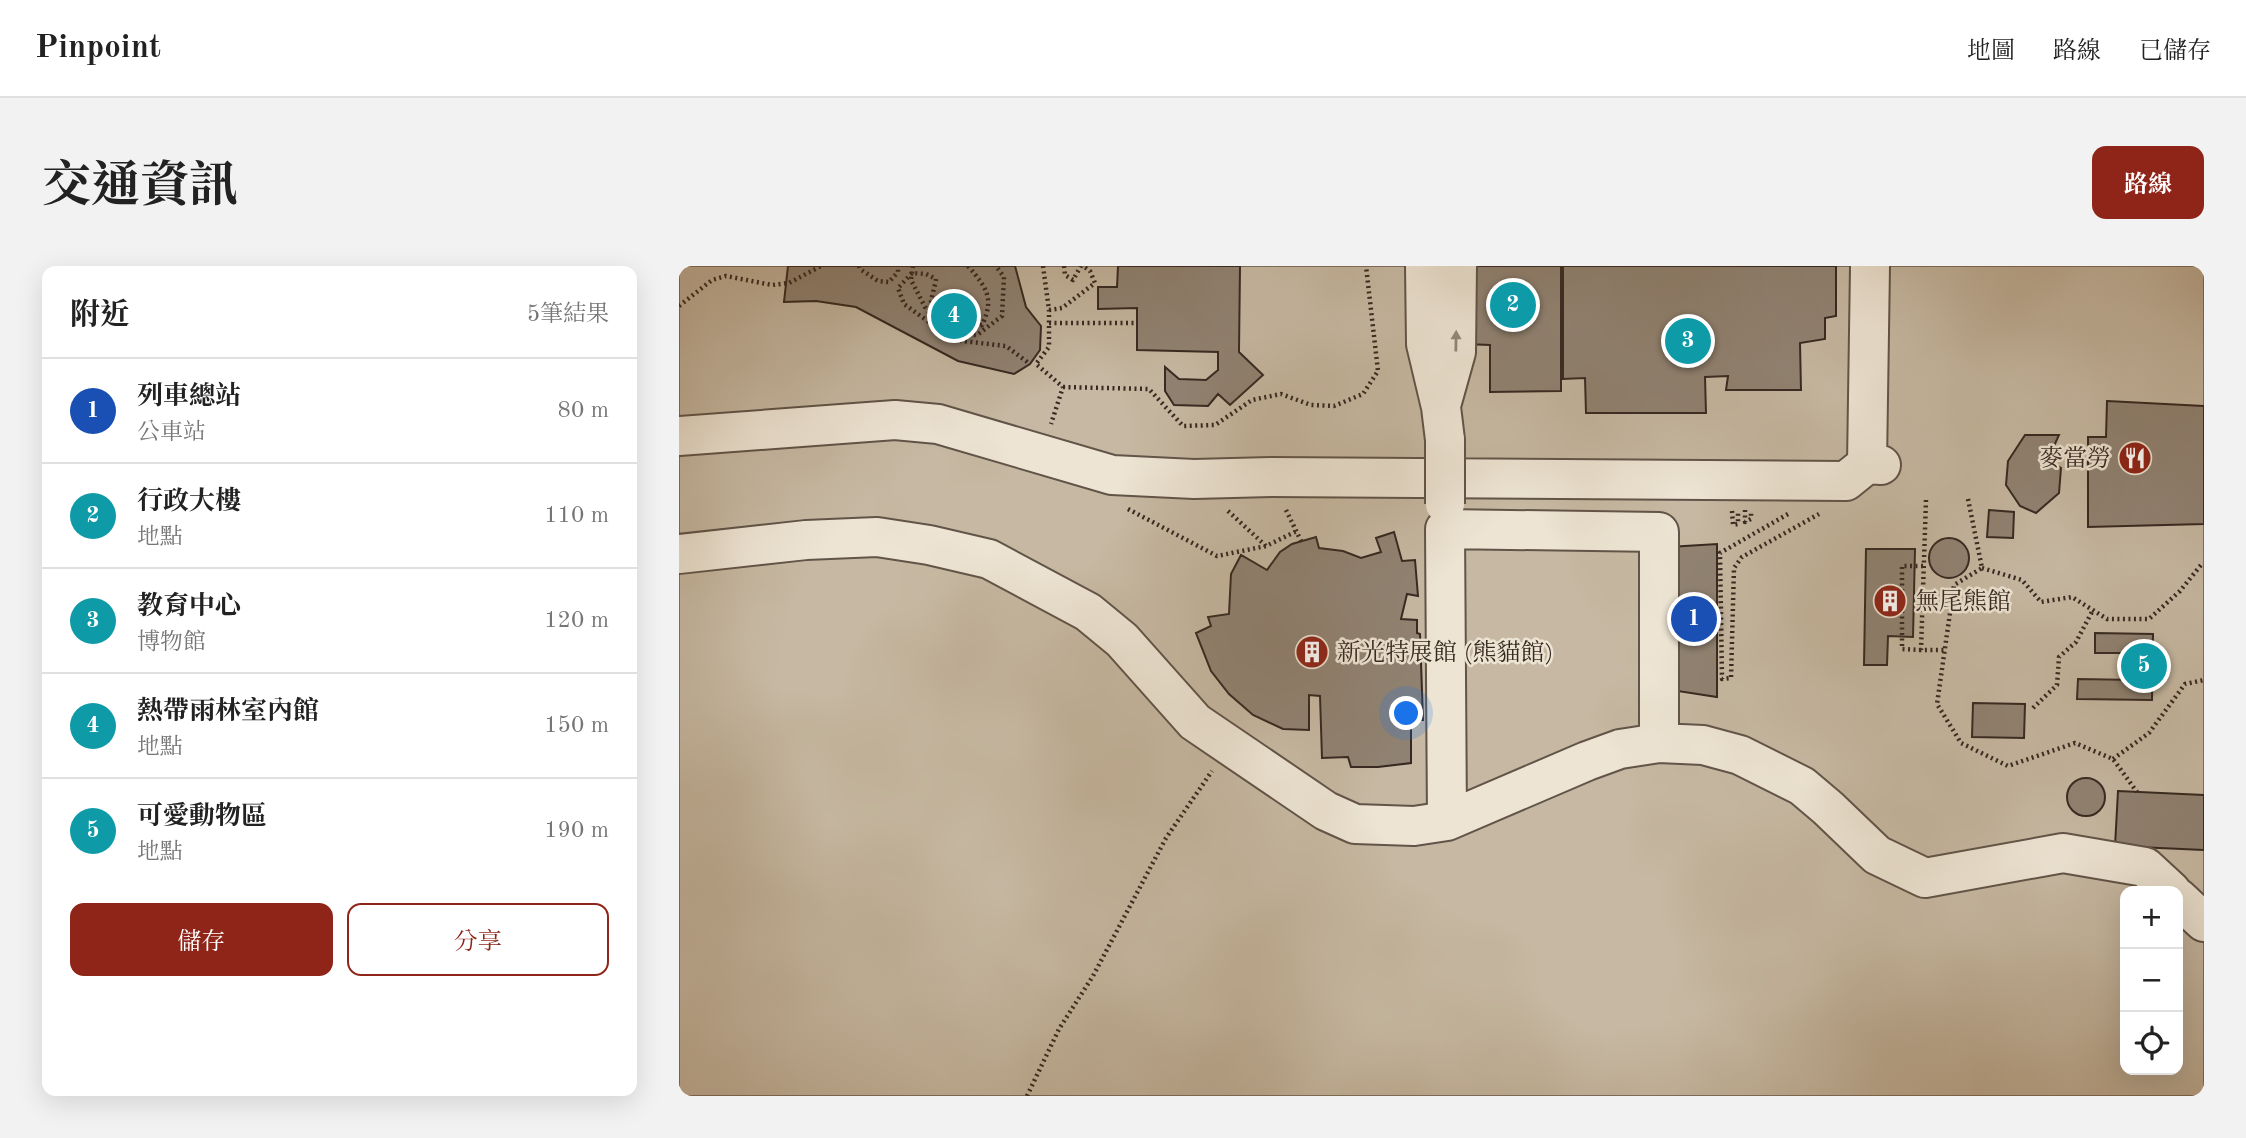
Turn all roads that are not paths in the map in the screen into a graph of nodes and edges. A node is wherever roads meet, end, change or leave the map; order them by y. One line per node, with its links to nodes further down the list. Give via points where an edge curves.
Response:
1 (1425, 266): 4 (street, via 1426,344)
2 (1457, 266): 4 (street, one-way to 2, via 1456,352)
3 (1870, 266): 5 (street, via 1874,465 1846,481 1742,493 1607,479 1112,475 938,424 895,420)
4 (1443, 423): 6 (street, bridge)
5 (679, 436)
6 (1445, 517): 8 (street, via 1659,532); 9 (street)
7 (679, 554): 9 (street, via 877,537 989,559 1107,626 1195,722 1326,811 1356,824 1414,826)
8 (1659, 743): 9 (street, via 1620,749 1587,761); 10 (street, via 1703,745 1772,769 1828,807 1877,855 1925,878 2063,853 2144,867)
9 (1447, 821)
10 (2165, 886)
11 (2183, 903): 12 (street)
12 (2204, 922)

